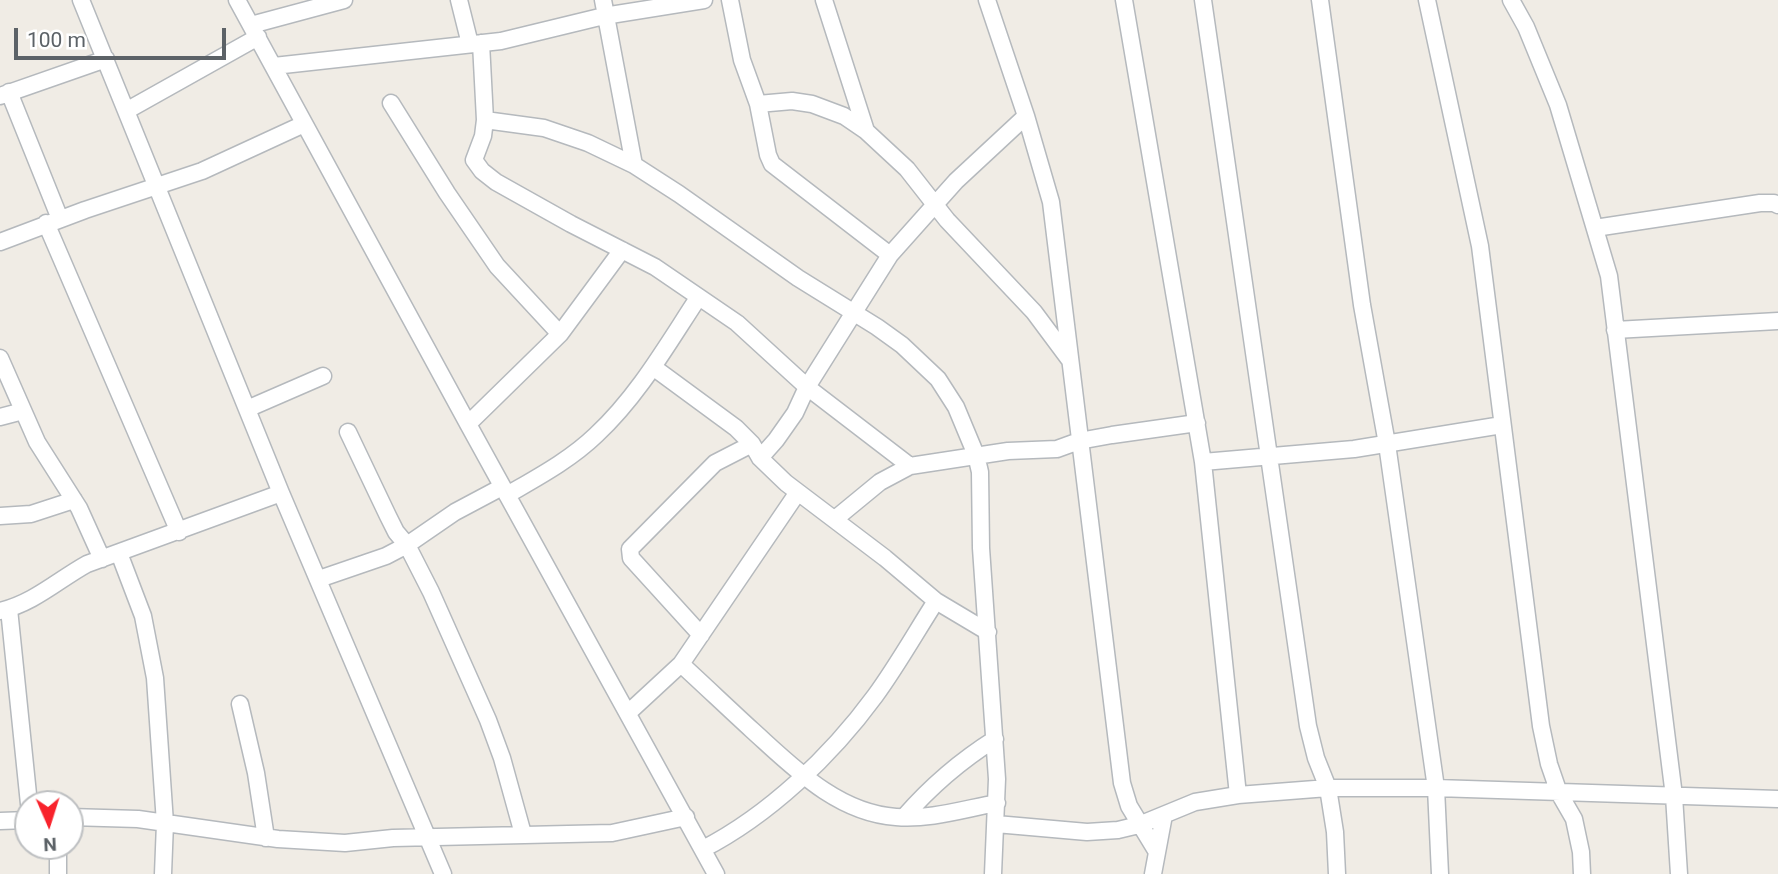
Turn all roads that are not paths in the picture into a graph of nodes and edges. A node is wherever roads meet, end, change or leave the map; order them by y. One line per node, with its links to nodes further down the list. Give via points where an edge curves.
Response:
1 (81, 0): 17 (street)
2 (237, 0): 15 (street)
3 (344, 0): 15 (street)
4 (459, 0): 16 (street)
5 (704, 0): 14 (street)
6 (730, 0): 21 (street, via 742,60)
7 (824, 0): 26 (street)
8 (987, 0): 23 (street)
9 (1124, 0): 49 (street)
10 (1203, 0): 57 (street)
11 (1320, 0): 54 (street, via 1362,305)
12 (1427, 0): 51 (street, via 1480,246)
13 (1511, 0): 32 (street, via 1558,105)
14 (603, 8): 16 (street, via 501,41); 27 (street)
15 (251, 19): 18 (street); 22 (street)
16 (476, 44): 18 (street); 24 (street)
17 (106, 58): 19 (street); 22 (street)
18 (274, 66): 25 (street)
19 (4, 94): 31 (street)
20 (391, 103): 40 (street, via 491,257)
21 (758, 104): 26 (street, via 812,104 844,116); 35 (street, via 772,164)
22 (126, 111): 28 (street)
23 (1026, 116): 29 (street); 42 (street, via 1051,202)
24 (485, 120): 27 (street, via 544,128); 34 (street, via 474,160 482,172)
25 (304, 124): 28 (street); 50 (street)
26 (866, 131): 29 (street, via 907,169)
27 (634, 165): 37 (street, via 798,278)
28 (156, 187): 31 (street); 46 (street)
29 (934, 204): 35 (street); 42 (street, via 1034,312)
30 (1778, 205): 32 (street, via 1760,203)
31 (53, 221): 33 (street); 66 (street)
32 (1595, 228): 39 (street, via 1609,276)
33 (0, 242)
34 (622, 250): 36 (street); 40 (street)
35 (890, 255): 37 (street)
36 (698, 298): 43 (street); 45 (street, via 737,323)
37 (856, 312): 45 (street); 56 (street, via 902,345 938,379 956,407)
38 (1778, 321): 39 (street)
39 (1615, 330): 85 (street)
40 (560, 334): 50 (street)
41 (0, 358): 47 (street)
42 (1070, 360): 53 (street)
43 (653, 367): 55 (street, via 736,428); 60 (street, via 614,417 573,455)
44 (323, 376): 46 (street)
45 (807, 387): 55 (street, via 795,413); 59 (street)
46 (247, 410): 62 (street)
47 (23, 411): 48 (street); 63 (street, via 44,455)
48 (0, 417)
49 (1197, 423): 53 (street); 58 (street)
50 (467, 424): 60 (street)
51 (1503, 425): 54 (street); 83 (street, via 1541,726)
52 (348, 432): 67 (street, via 396,532)
53 (1079, 441): 56 (street, via 1057,449); 94 (street, via 1122,783)
54 (1387, 444): 57 (street); 81 (street)
55 (756, 451): 61 (street); 74 (street, via 715,463 630,549 631,558)
56 (976, 456): 59 (street); 73 (street)
57 (1268, 456): 58 (street); 80 (street, via 1308,726)
58 (1203, 462): 84 (street)
59 (910, 466): 65 (street, via 880,482)
60 (505, 491): 67 (street, via 455,512); 77 (street)
61 (797, 492): 65 (street); 74 (street)
62 (281, 493): 66 (street); 70 (street)
63 (74, 500): 64 (street, via 40,512); 69 (street)
64 (0, 516)
65 (835, 519): 71 (street)
66 (179, 532): 68 (street)
67 (407, 545): 70 (street); 95 (street, via 488,720)
68 (119, 553): 69 (street); 92 (street, via 149,640)
69 (102, 559): 72 (street, via 67,575 47,592)
70 (319, 579): 97 (street)
71 (936, 601): 73 (street); 79 (street, via 875,696)
72 (5, 610): 82 (street)
73 (988, 632): 78 (street)
74 (701, 635): 75 (street)
75 (681, 664): 77 (street); 79 (street)
76 (240, 704): 96 (street)
77 (628, 713): 90 (street)
78 (995, 739): 87 (street); 91 (street, via 925,792)
79 (803, 776): 91 (street, via 862,810); 98 (street, via 751,822)
80 (1328, 788): 81 (street); 84 (street); 105 (street)
81 (1436, 788): 83 (street); 106 (street)
82 (27, 790)
83 (1559, 793): 85 (street); 107 (street, via 1574,819)
84 (1238, 795): 88 (street, via 1195,802)
85 (1674, 796): 86 (street); 108 (street)
86 (1778, 799)
87 (996, 803): 91 (street); 93 (street)
88 (1164, 815): 94 (street); 99 (street)
89 (84, 817): 92 (street)
90 (686, 817): 95 (street, via 612,833); 98 (street)
91 (904, 817)
92 (165, 823): 96 (street); 100 (street)
93 (996, 824): 94 (street, via 1087,832); 103 (street)
94 (1139, 825): 99 (street)
95 (523, 835): 97 (street)
96 (267, 838): 97 (street, via 345,843)
97 (429, 838): 101 (street)
98 (703, 849): 102 (street)
99 (1157, 852): 104 (street)
100 (163, 874)
101 (443, 874)
102 (716, 874)
103 (993, 874)
104 (1153, 874)
105 (1337, 874)
106 (1440, 874)
107 (1582, 874)
108 (1679, 874)

